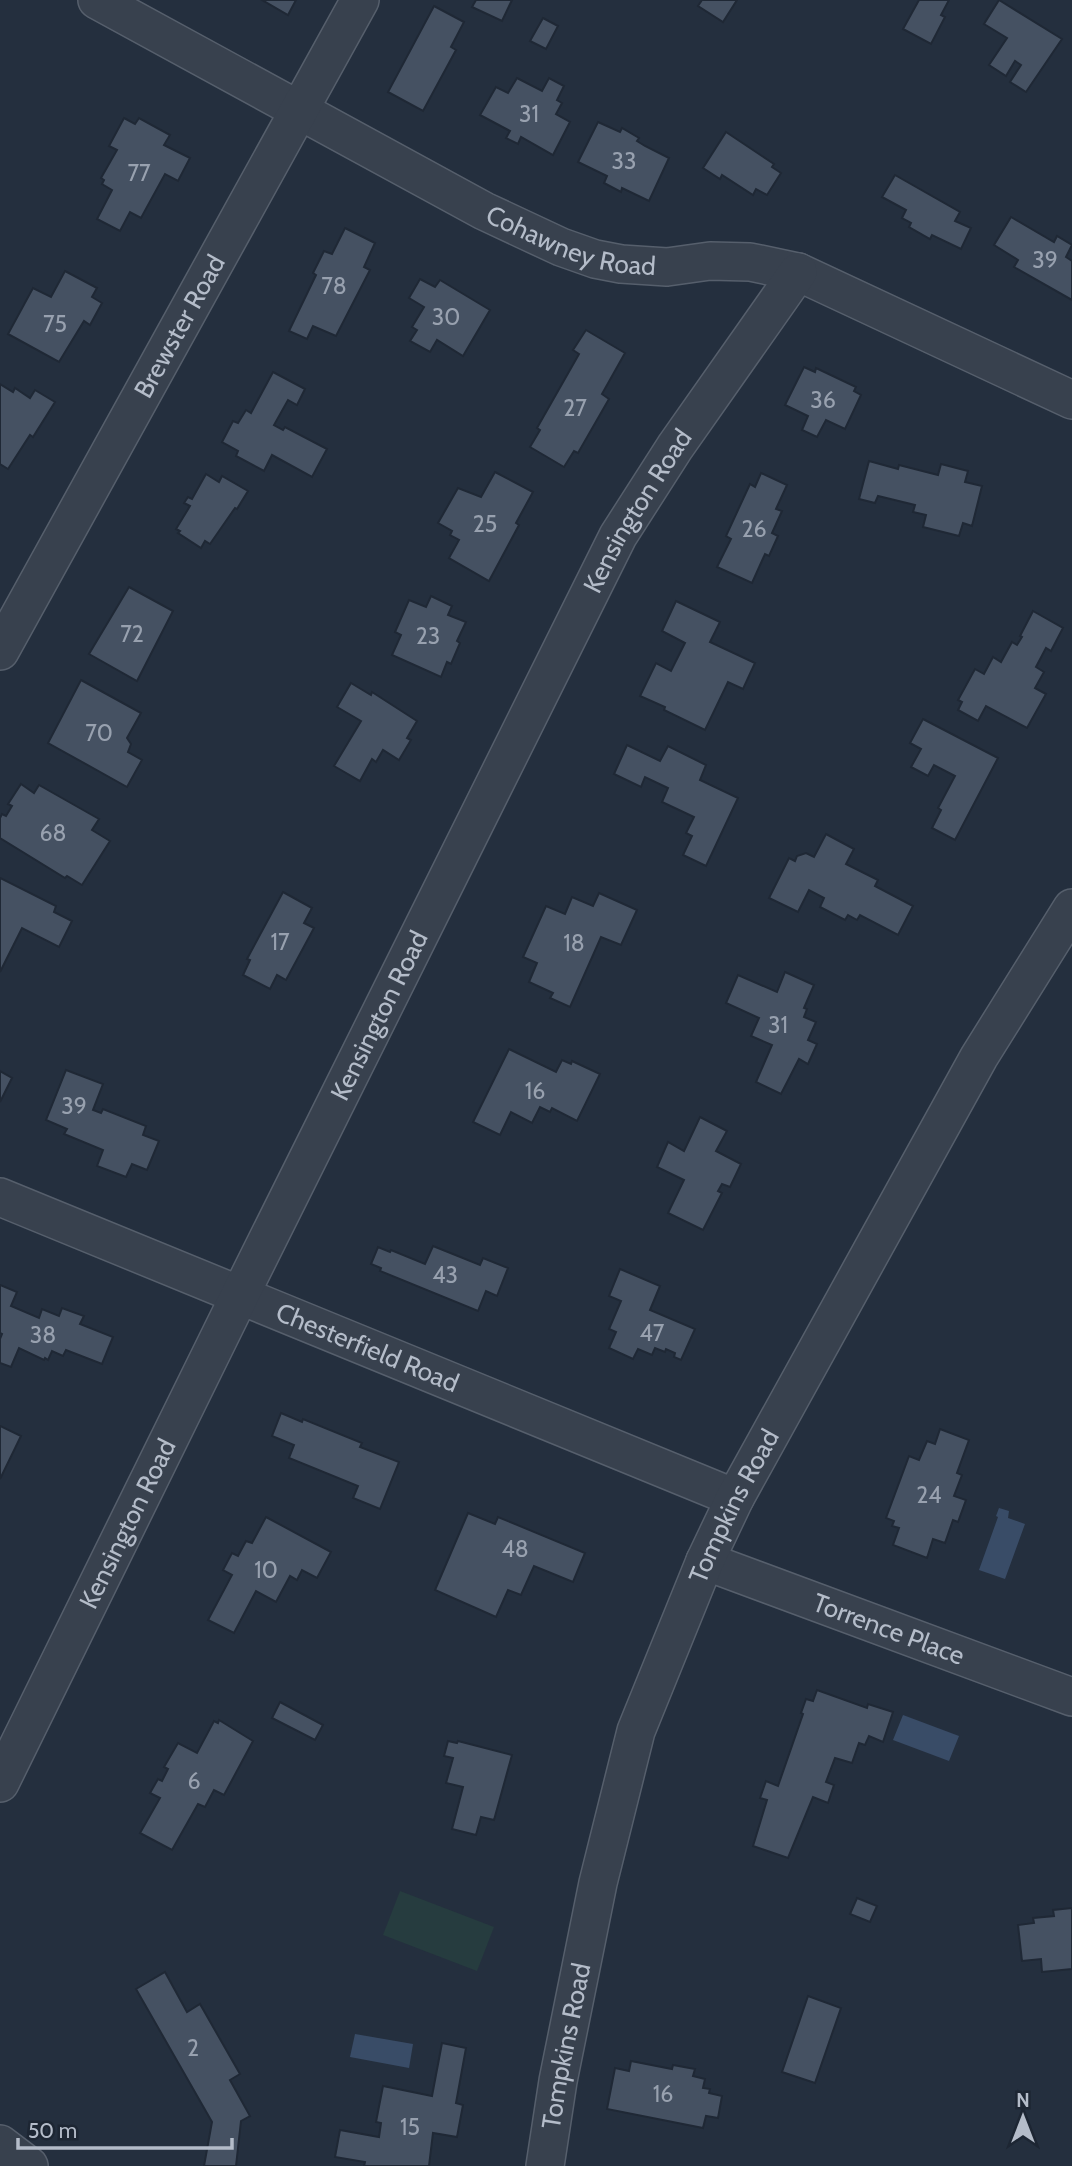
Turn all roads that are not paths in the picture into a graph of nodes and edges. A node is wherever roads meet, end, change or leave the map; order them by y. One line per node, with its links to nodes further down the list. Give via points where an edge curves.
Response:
1 (97, 0): 3 (street, Cohawney Road)
2 (360, 0): 3 (street, Brewster Road)
3 (299, 111): 4 (street, Cohawney Road, via 484,211 594,259 667,267 750,262); 6 (street, Brewster Road)
4 (798, 272): 5 (street, Cohawney Road); 9 (street, Kensington Road, via 618,536)
5 (1072, 400)
6 (0, 651)
7 (1072, 908): 10 (street, Tompkins Road, via 979,1057)
8 (0, 1197): 9 (street, Chesterfield Road)
9 (240, 1295): 10 (street, Chesterfield Road); 13 (street, Kensington Road)
10 (735, 1498): 11 (street, Tompkins Road)
11 (705, 1561): 12 (street, Torrence Place); 16 (street, Tompkins Road, via 636,1731 595,1896)
12 (1072, 1698)
13 (0, 1783)
14 (0, 2144): 15 (street)
15 (29, 2166)
16 (545, 2166)

